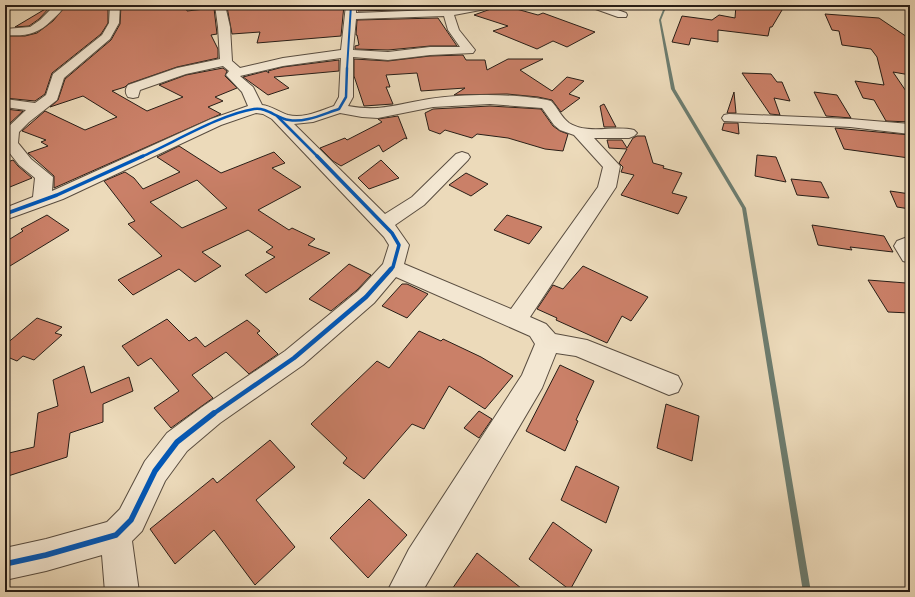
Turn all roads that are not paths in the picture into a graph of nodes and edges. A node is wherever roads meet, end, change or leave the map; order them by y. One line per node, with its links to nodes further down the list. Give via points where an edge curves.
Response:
1 (60, 5): 11 (street, via 36,29 27,32)
2 (115, 5): 17 (street, via 114,23 106,37 58,77 52,97)
3 (220, 5): 13 (street)
4 (491, 5): 9 (street, via 479,9)
5 (594, 5): 10 (street)
6 (833, 5): 7 (street)
7 (858, 5)
8 (351, 10): 9 (street); 12 (street)
9 (448, 12): 12 (street, via 454,30 469,50 388,56)
10 (622, 15)
11 (5, 32)
12 (346, 53): 14 (street); 19 (street, via 346,97)
13 (226, 61): 14 (street); 15 (street, via 190,68 163,77 133,88)
14 (237, 72): 18 (street, via 232,75 248,90)
15 (133, 94)
16 (5, 103): 17 (street)
17 (38, 108): 26 (street, via 12,131 10,143 25,162 44,177)
18 (256, 109): 21 (street, via 266,110); 26 (street, via 216,122)
19 (339, 109): 21 (street); 23 (street, via 367,114 432,104 508,100 535,102 546,104 565,127)
20 (729, 118): 22 (street, via 850,123)
21 (298, 126): 28 (street)
22 (910, 129)
23 (580, 132): 24 (street); 32 (street, via 612,166 607,187)
24 (629, 133)
25 (462, 157): 28 (street, via 418,201)
26 (42, 201): 27 (street)
27 (5, 214)
28 (383, 224): 31 (street, via 399,245)
29 (910, 242): 30 (street, via 904,246)
30 (910, 256)
31 (393, 267): 32 (street); 35 (street, via 366,297 294,358 211,415 177,442 155,471 131,520)
32 (516, 320): 33 (street, via 538,330)
33 (548, 342): 34 (street, via 579,347); 38 (street, via 532,380)
34 (669, 384)
35 (116, 535): 36 (street); 37 (street)
36 (5, 564)
37 (122, 592)
38 (404, 592)

